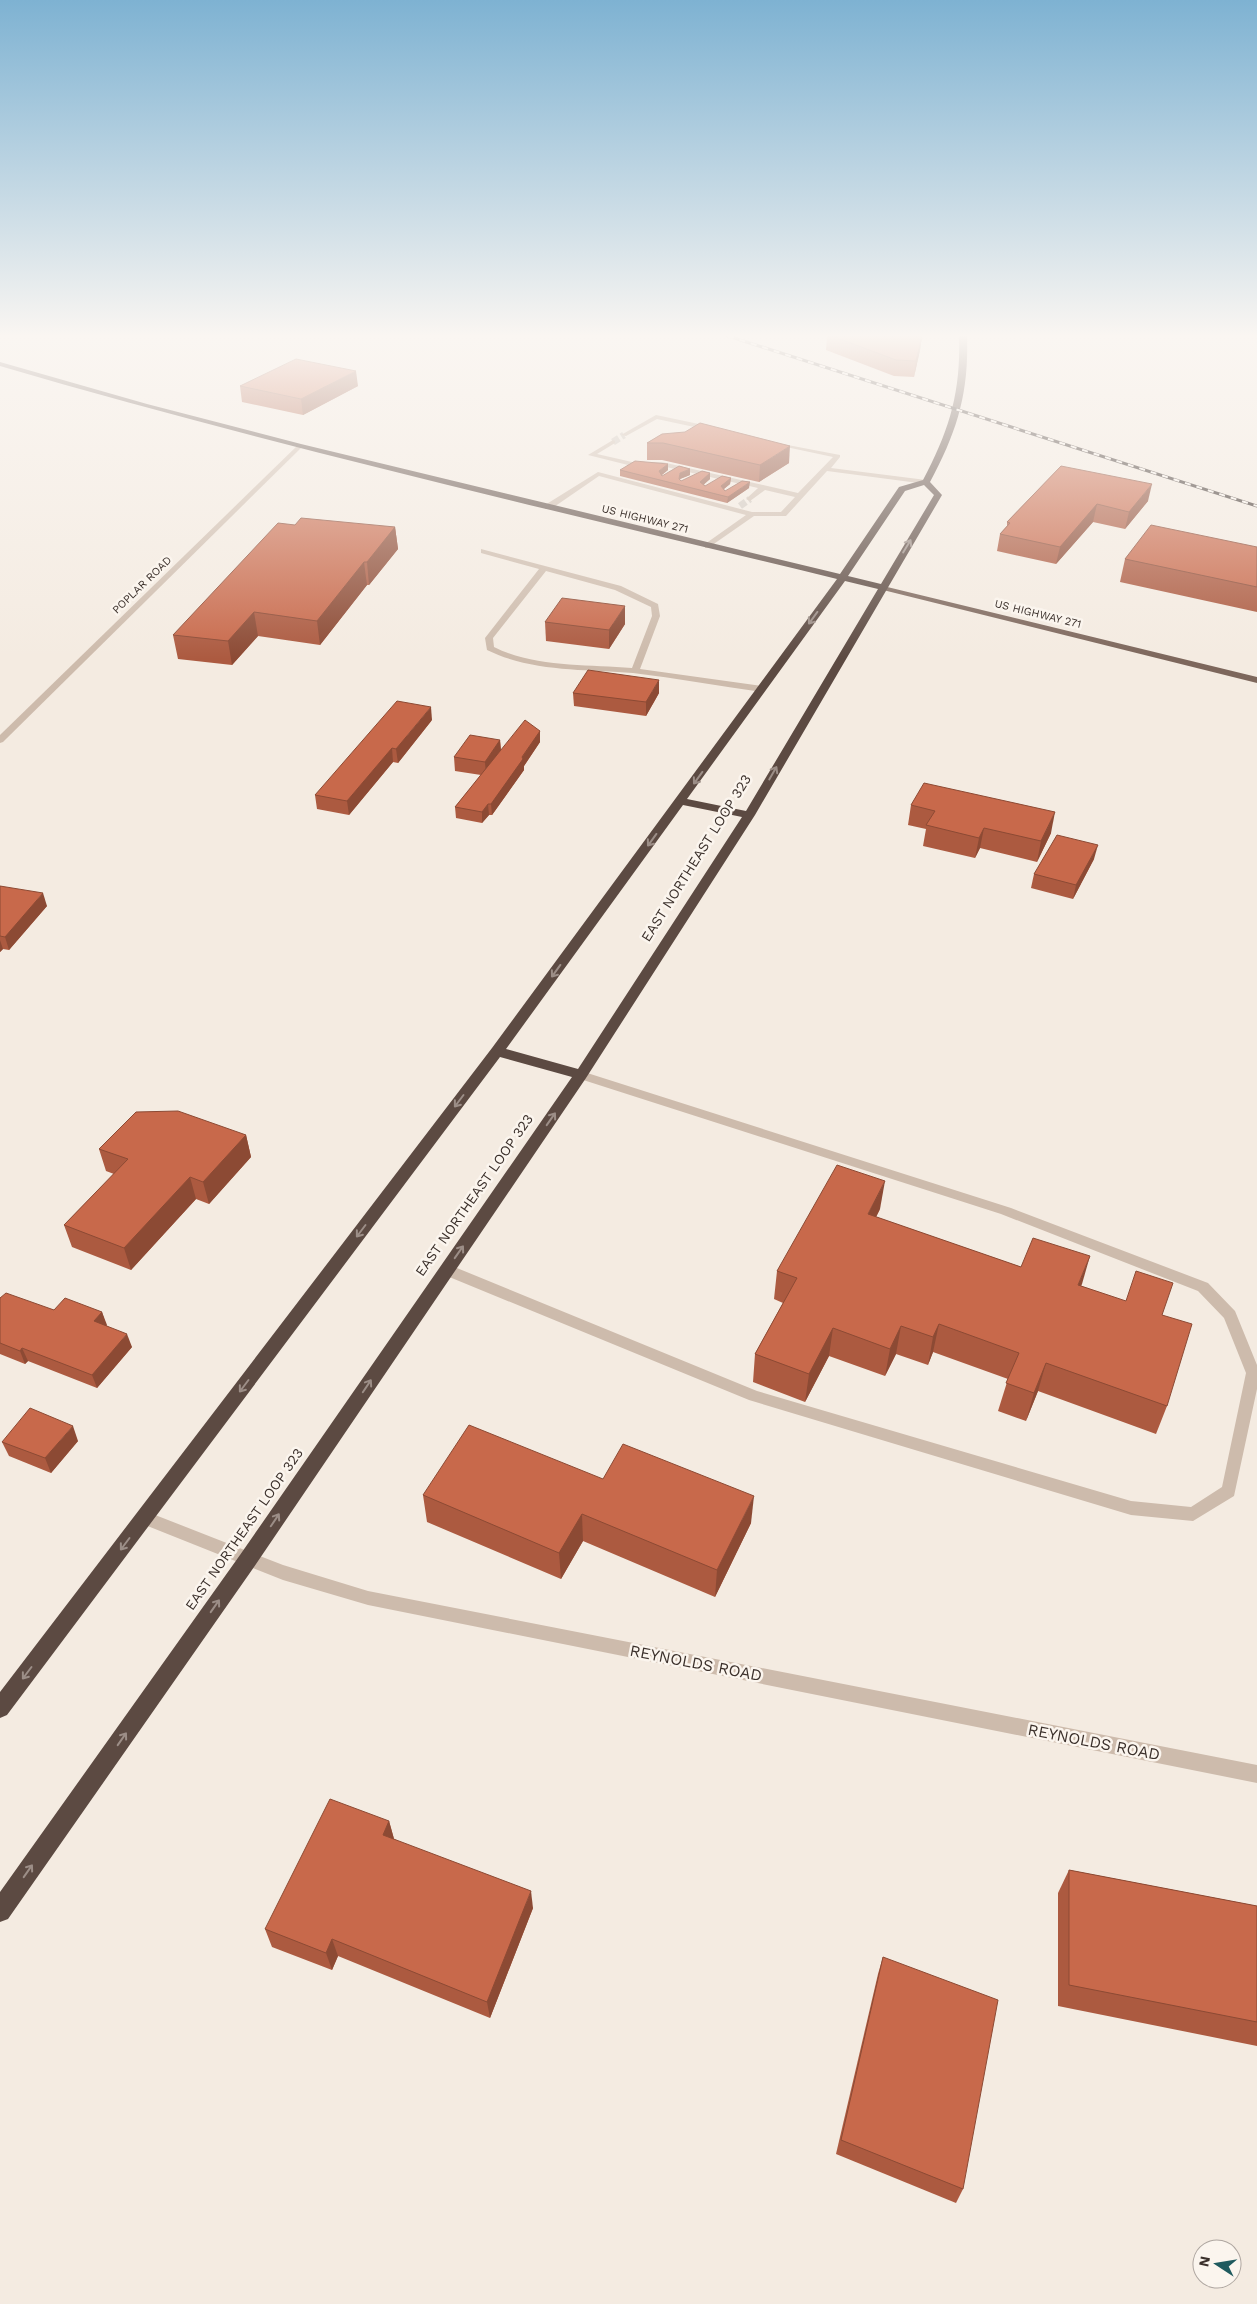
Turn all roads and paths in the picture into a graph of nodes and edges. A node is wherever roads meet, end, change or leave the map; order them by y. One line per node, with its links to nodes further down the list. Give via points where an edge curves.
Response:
1 (290, 444): 5 (highway, US HIGHWAY 271)
2 (612, 444): 9 (street)
3 (777, 444): 11 (street, via 838,456)
4 (946, 444): 16 (highway)
5 (300, 446): 22 (highway, US HIGHWAY 271); 32 (street, POPLAR ROAD)
6 (645, 456): 7 (street)
7 (632, 464): 8 (street); 9 (street)
8 (662, 464): 10 (street); 13 (street)
9 (594, 465): 22 (street); 23 (street, via 633,482)
10 (678, 468): 12 (street); 14 (street)
11 (826, 469): 16 (street); 20 (street)
12 (670, 473)
13 (646, 474)
14 (699, 474): 15 (street); 17 (street, via 716,481)
15 (691, 478)
16 (926, 482): 27 (highway, via 902,489); 28 (highway, EAST NORTHEAST LOOP 323, one-way to 16, via 938,494)
17 (739, 483): 18 (street); 19 (street)
18 (733, 488)
19 (763, 488): 20 (street); 21 (street)
20 (800, 496): 23 (street, via 783,514)
21 (750, 499)
22 (548, 507): 24 (highway, US HIGHWAY 271)
23 (752, 514): 24 (street)
24 (708, 546): 27 (highway, US HIGHWAY 271)
25 (484, 551): 26 (street)
26 (544, 568): 29 (street, via 618,588 655,606 656,616); 29 (street, via 488,638 490,648 500,655 535,662)
27 (842, 578): 28 (highway, US HIGHWAY 271); 31 (highway, one-way to 31)
28 (882, 587): 30 (main road, US HIGHWAY 271); 34 (highway, EAST NORTHEAST LOOP 323, one-way to 28)
29 (635, 671): 31 (street)
30 (1257, 680)
31 (762, 689): 33 (highway, one-way to 33)
32 (0, 740)
33 (681, 801): 34 (highway); 35 (highway, one-way to 35)
34 (748, 816): 36 (highway, EAST NORTHEAST LOOP 323)
35 (497, 1051): 36 (highway); 38 (highway, one-way to 38)
36 (581, 1075): 37 (highway, EAST NORTHEAST LOOP 323, one-way to 36); 37 (street, via 1006,1211 1203,1287 1230,1315 1253,1373 1229,1491 1193,1514 1131,1508 754,1396)
37 (447, 1270): 39 (highway, EAST NORTHEAST LOOP 323, one-way to 37)
38 (145, 1518): 39 (street, REYNOLDS ROAD); 40 (highway, one-way to 40)
39 (247, 1560): 41 (street, REYNOLDS ROAD, via 326,1588 368,1598); 42 (highway, EAST NORTHEAST LOOP 323, one-way to 39)
40 (0, 1708)
41 (1257, 1774)
42 (0, 1911)

